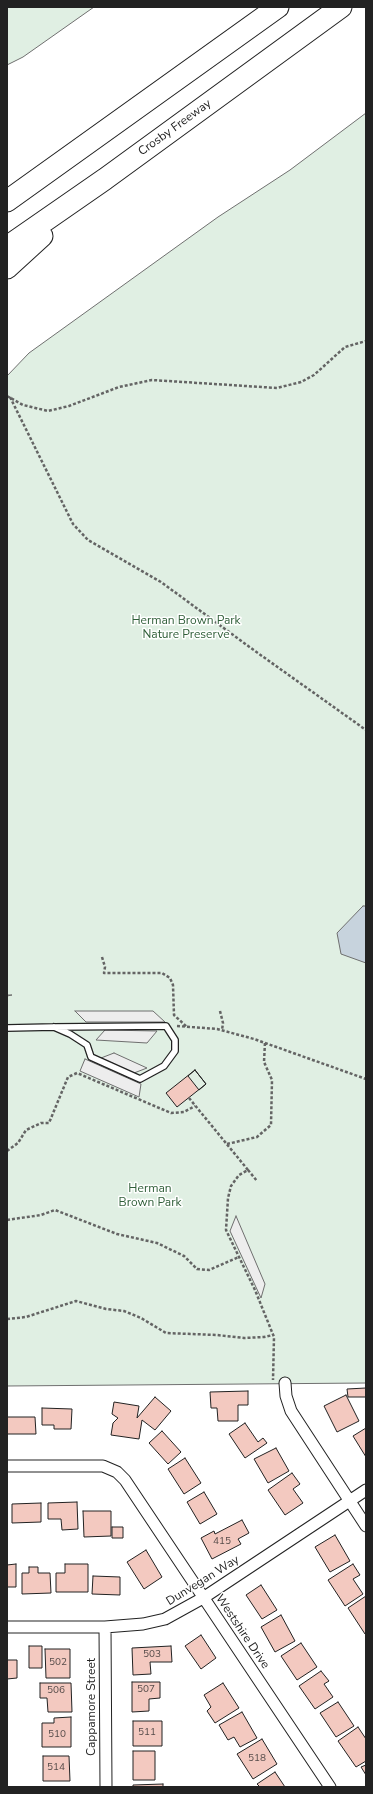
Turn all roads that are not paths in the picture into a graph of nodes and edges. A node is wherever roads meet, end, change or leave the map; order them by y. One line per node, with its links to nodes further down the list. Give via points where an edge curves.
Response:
1 (278, 7): 3 (highway)
2 (341, 7): 4 (highway, Crosby Freeway)
3 (61, 163): 5 (highway); 6 (highway)
4 (105, 179): 7 (highway, Crosby Freeway); 8 (highway)
5 (7, 192)
6 (7, 201)
7 (7, 247)
8 (7, 268)
9 (54, 1027): 9 (lane, via 166,1026 175,1040 175,1051 164,1066 140,1080 91,1057 87,1045); 10 (lane)
10 (7, 1028)
11 (285, 1383): 14 (street, via 291,1411)
12 (7, 1466): 16 (street, Westshire Drive, via 103,1466 117,1472 126,1480)
13 (366, 1490): 14 (street, Dunvegan Way)
14 (348, 1500): 15 (street); 16 (street, Dunvegan Way)
15 (366, 1526)
16 (204, 1598): 18 (street, Dunvegan Way, via 165,1619 143,1624); 20 (street, Westshire Drive)
17 (7, 1627): 18 (street, Dunvegan Way)
18 (105, 1627): 19 (street, Cappamore Street)
19 (106, 1787)
20 (330, 1787)

